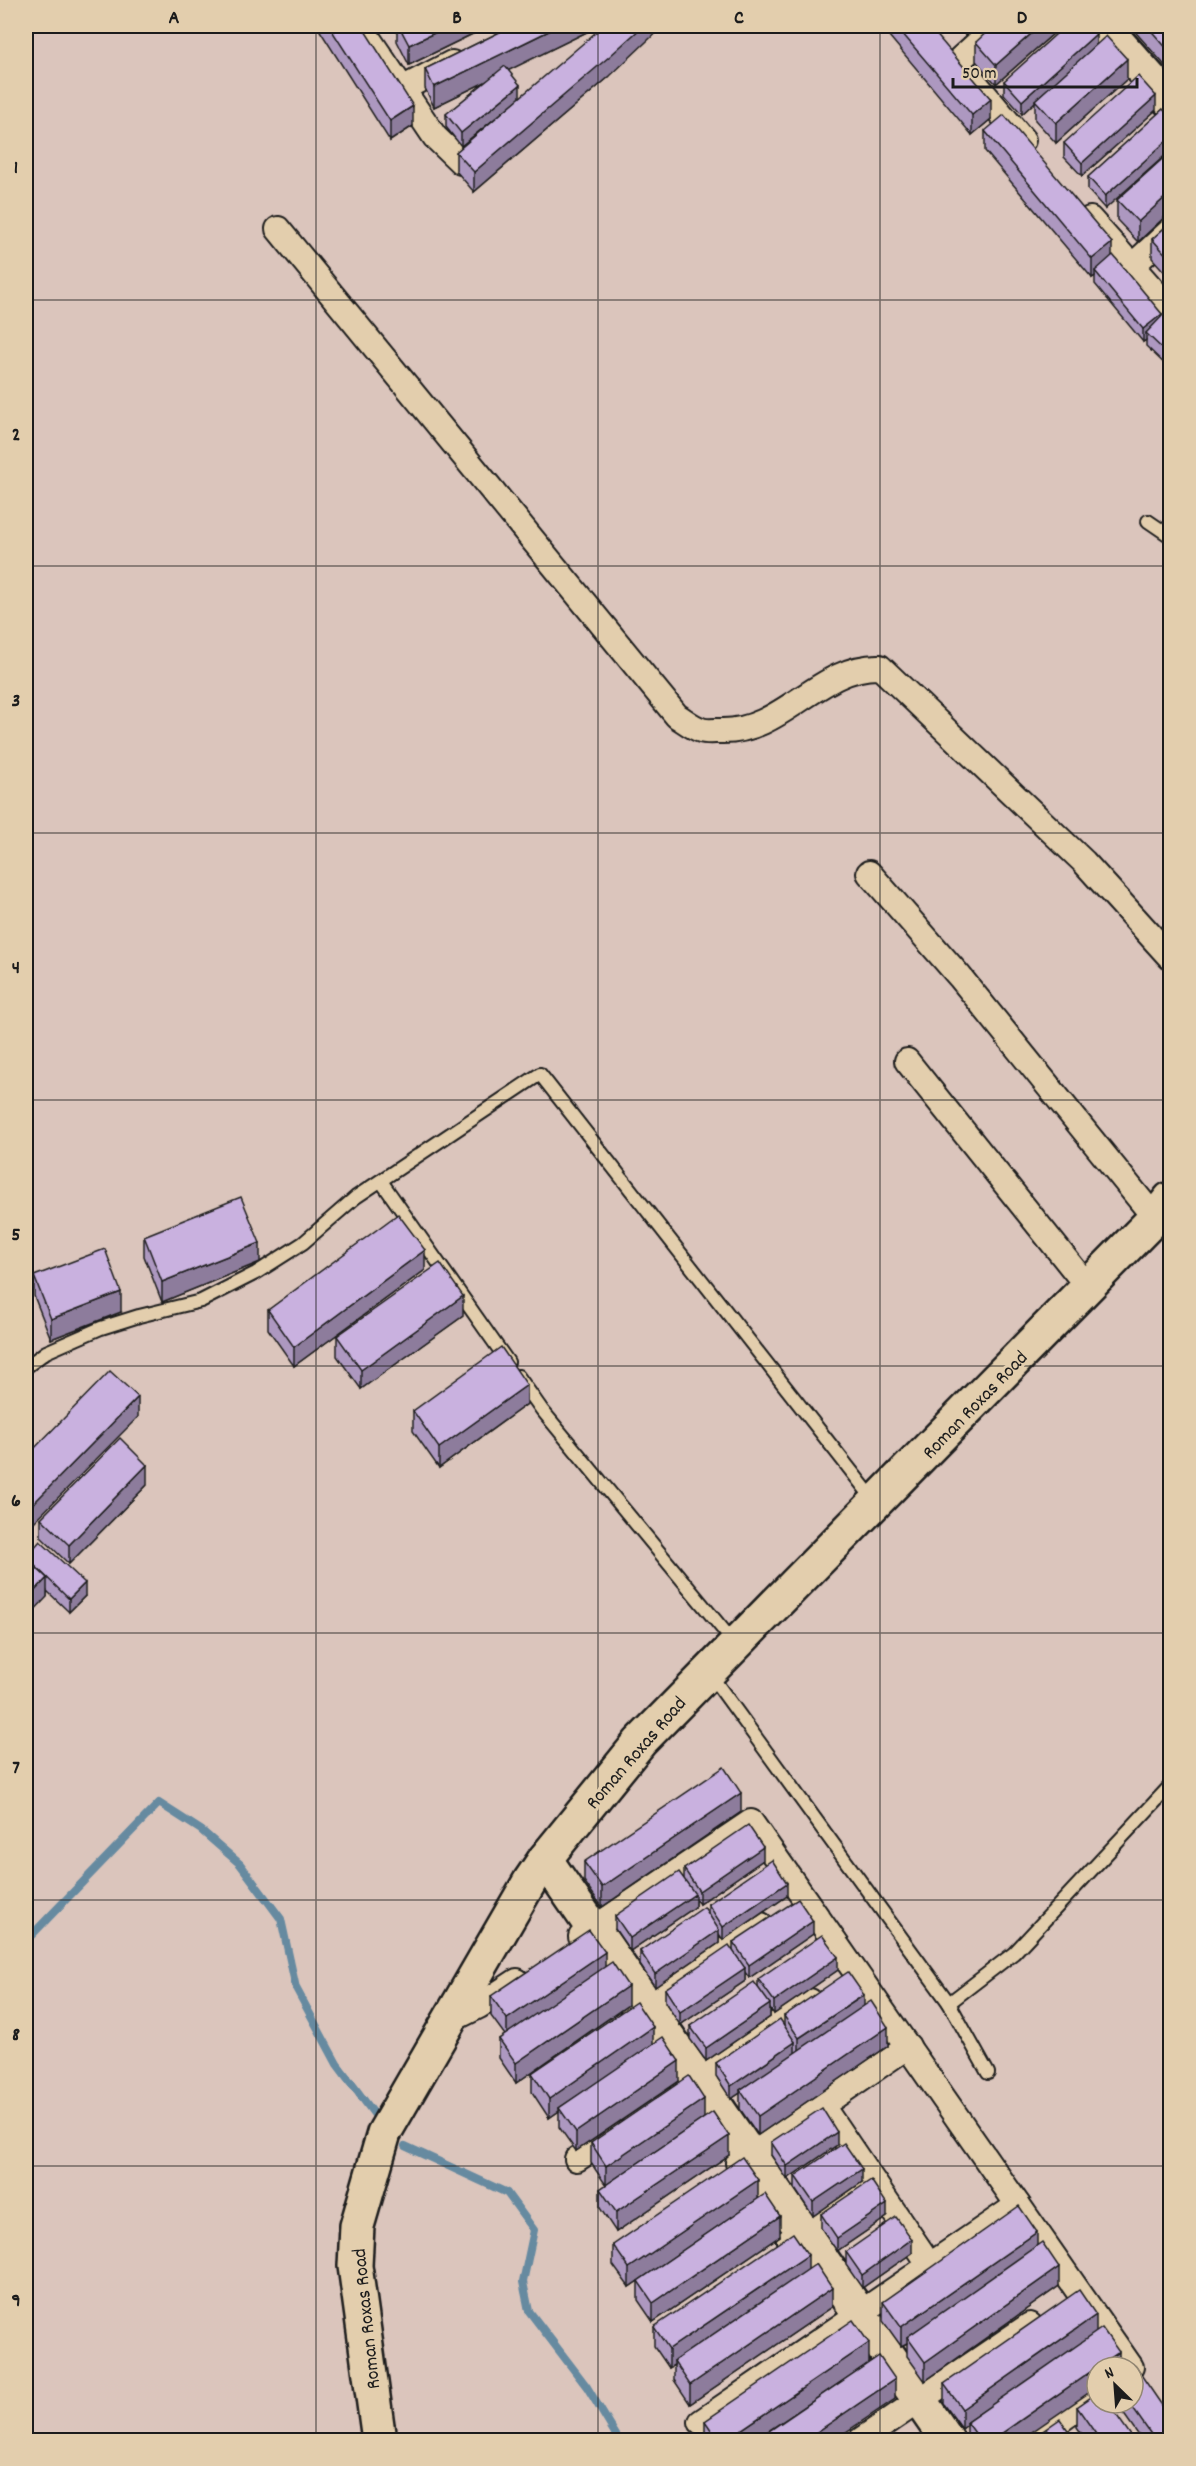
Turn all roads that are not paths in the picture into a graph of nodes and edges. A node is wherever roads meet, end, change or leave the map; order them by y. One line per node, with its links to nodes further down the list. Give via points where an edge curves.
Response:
1 (360, 26): 7 (street)
2 (998, 26): 6 (street)
3 (1103, 26): 8 (main road)
4 (942, 44): 6 (street)
5 (474, 52): 7 (street)
6 (957, 63): 10 (street)
7 (402, 89): 9 (street, via 435,137 461,162)
8 (1170, 101)
9 (496, 131)
10 (1040, 160)
11 (1078, 205): 14 (street)
12 (278, 229): 19 (street, via 677,716 701,730 731,732 767,722 846,672 880,667 1084,862)
13 (1170, 231): 14 (street)
14 (1131, 267): 15 (street)
15 (1170, 309)
16 (1148, 521): 17 (lane)
17 (1170, 536)
18 (868, 873): 22 (street)
19 (1170, 957)
20 (907, 1061): 23 (street)
21 (381, 1181): 24 (lane, via 356,1197 303,1243 256,1273 201,1301 101,1328 46,1352); 25 (lane, via 540,1074); 26 (lane, via 542,1410)
22 (1163, 1209): 23 (main road, Roman Roxas Road)
23 (1088, 1287): 25 (main road, Roman Roxas Road)
24 (26, 1367)
25 (877, 1503): 26 (main road, Roman Roxas Road)
26 (735, 1644): 27 (main road, Roman Roxas Road)
27 (708, 1672): 29 (main road, Roman Roxas Road, via 640,1742); 35 (lane)
28 (1170, 1786): 35 (lane, via 1014,1953)
29 (545, 1859): 31 (main road); 37 (main road, Roman Roxas Road)
30 (803, 1897): 31 (street, via 751,1822); 34 (street); 36 (street)
31 (593, 1929): 32 (street); 36 (main road)
32 (565, 1948)
33 (536, 1967): 37 (street, via 479,2006)
34 (838, 1982): 39 (street); 41 (street)
35 (949, 2003): 40 (lane)
36 (645, 2004): 38 (street); 41 (main road)
37 (447, 2022): 60 (main road, Roman Roxas Road, via 384,2133 357,2226 355,2266)
38 (617, 2023)
39 (908, 2046): 43 (street); 49 (street)
40 (988, 2073)
41 (697, 2079): 42 (street); 45 (main road)
42 (669, 2098)
43 (822, 2106): 45 (street); 48 (street)
44 (631, 2123): 46 (street)
45 (750, 2155): 47 (street); 50 (main road)
46 (577, 2159)
47 (722, 2174)
48 (874, 2183): 50 (street); 52 (street)
49 (1018, 2205): 52 (street); 53 (street)
50 (803, 2231): 51 (street); 54 (main road)
51 (774, 2251)
52 (930, 2265): 54 (street)
53 (1063, 2302): 55 (street); 56 (street)
54 (860, 2313): 56 (main road); 58 (street)
55 (1117, 2355)
56 (920, 2400): 61 (street); 62 (main road)
57 (1085, 2407): 59 (street)
58 (701, 2422)
59 (1063, 2432): 63 (street)
60 (379, 2440)
61 (861, 2440)
62 (947, 2440)
63 (1033, 2440)

